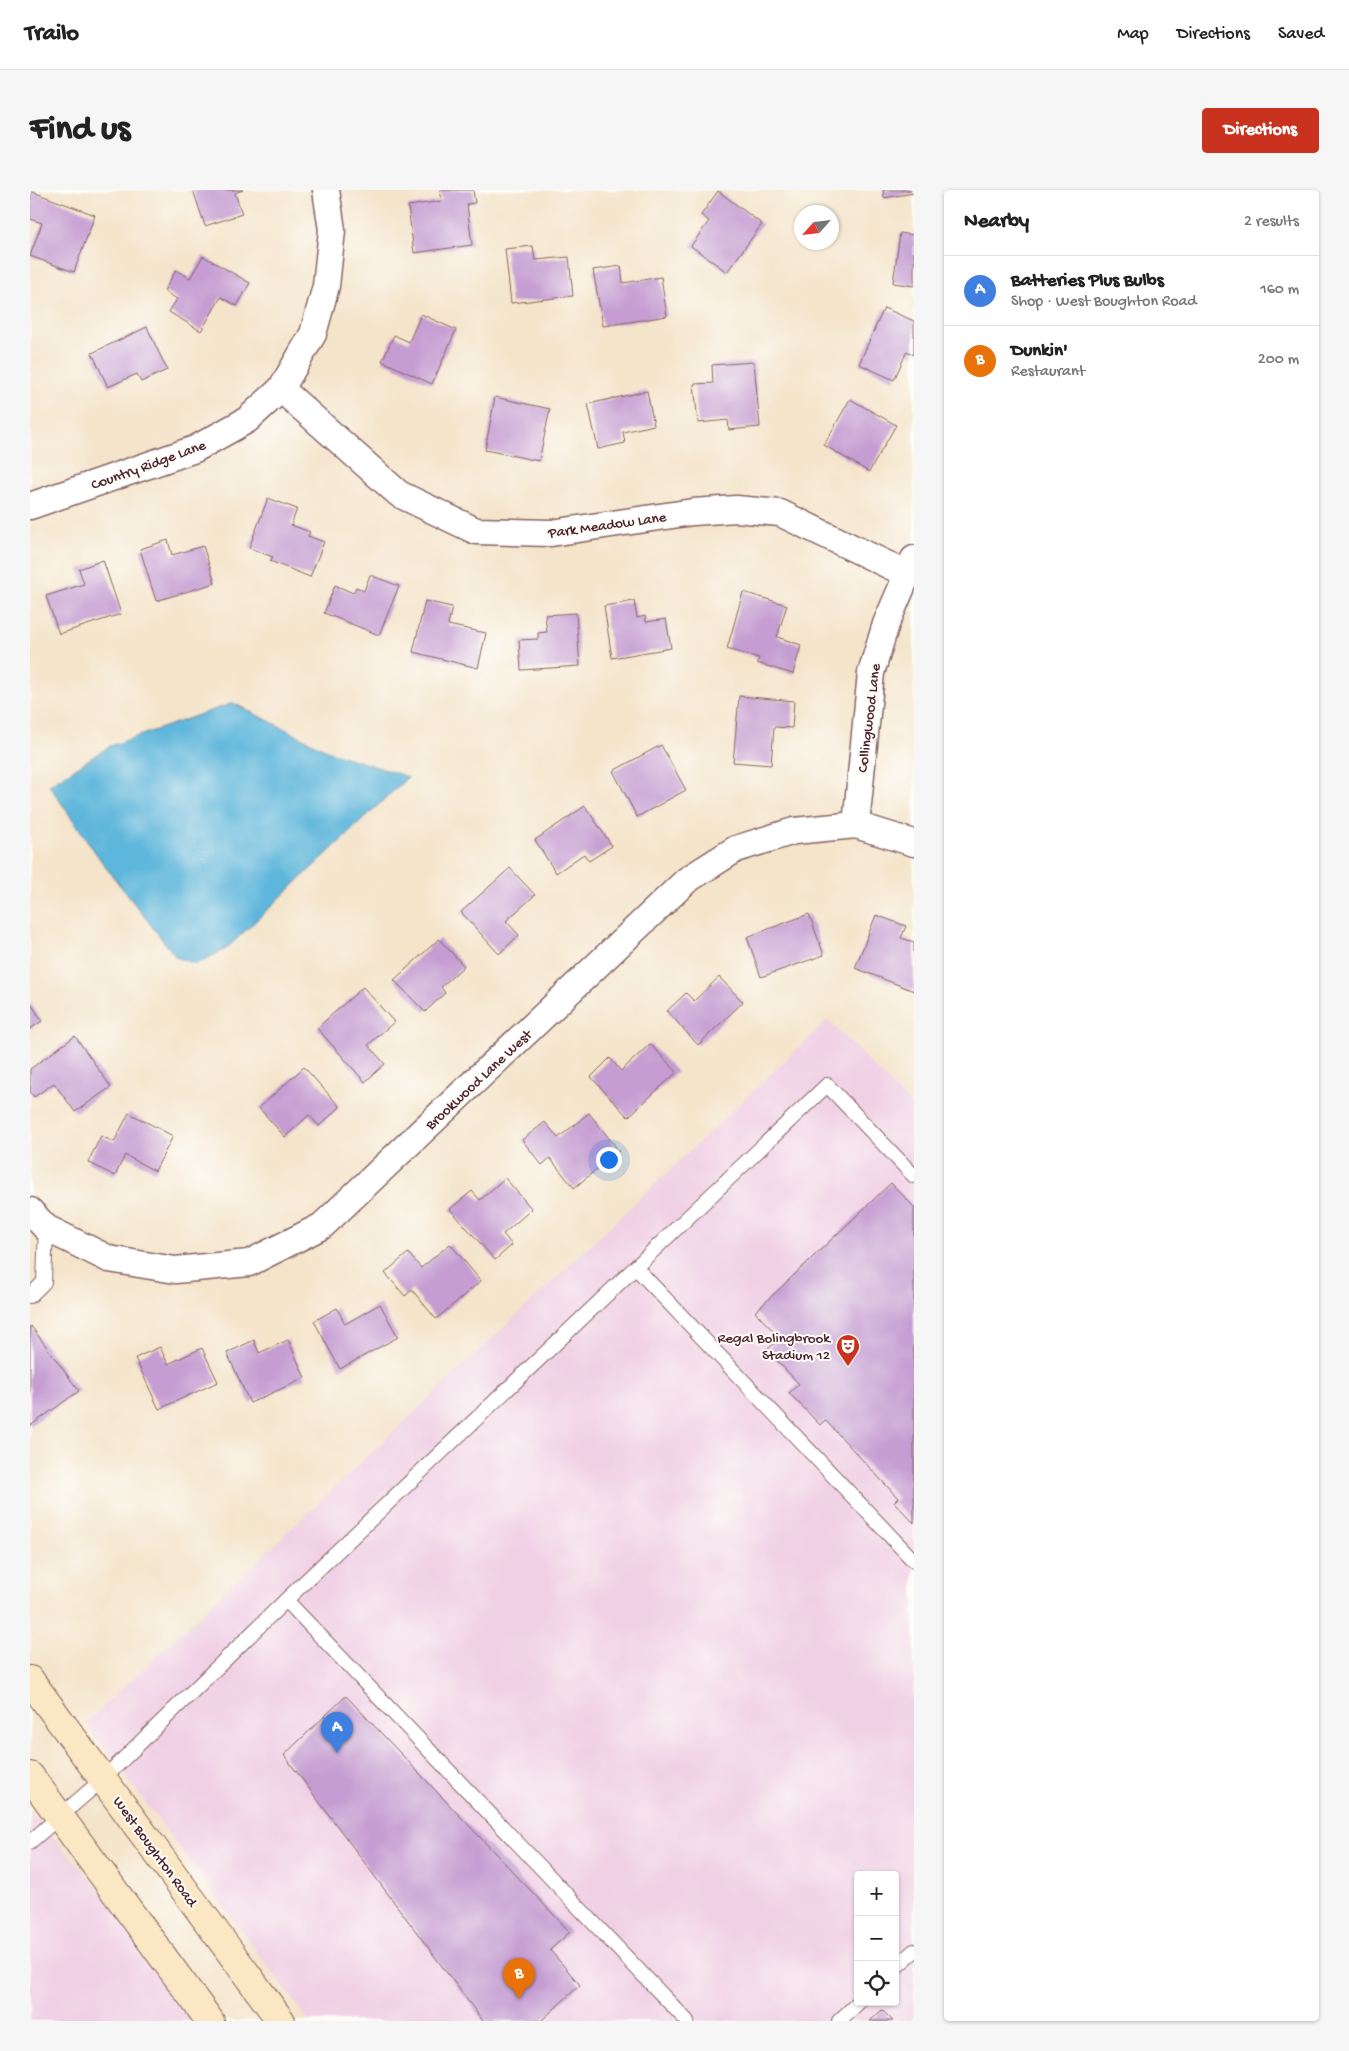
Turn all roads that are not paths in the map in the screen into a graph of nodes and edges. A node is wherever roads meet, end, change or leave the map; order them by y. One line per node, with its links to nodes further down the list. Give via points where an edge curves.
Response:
1 (326, 190): 2 (street, Country Ridge Lane, via 332,230 326,286 313,334)
2 (281, 389): 3 (street, Country Ridge Lane, via 247,420 195,449); 4 (street, Park Meadow Lane, via 399,494 476,531 551,533 693,512 736,509 780,513)
3 (30, 506)
4 (911, 566): 5 (street, Collingwood Lane, via 886,624 871,673)
5 (856, 825): 6 (street, Brookwood Lane West); 8 (street, Brookwood Lane West, via 794,831 736,850 687,880 322,1226 249,1263 175,1270 109,1259)
6 (914, 843)
7 (914, 1176): 9 (lane, via 828,1085)
8 (38, 1219): 10 (lane, via 44,1282)
9 (636, 1268): 11 (lane); 12 (lane)
10 (30, 1296)
11 (914, 1562)
12 (286, 1600): 15 (lane); 23 (lane)
13 (30, 1680): 15 (main road, West Boughton Road)
14 (30, 1776): 16 (main road)
15 (102, 1779): 16 (lane); 22 (main road, West Boughton Road)
16 (60, 1816): 17 (lane); 21 (main road)
17 (30, 1842)
18 (914, 1951): 19 (lane)
19 (899, 1964)
20 (855, 2006): 24 (lane)
21 (210, 2021)
22 (281, 2021)
23 (686, 2021)
24 (839, 2021)

